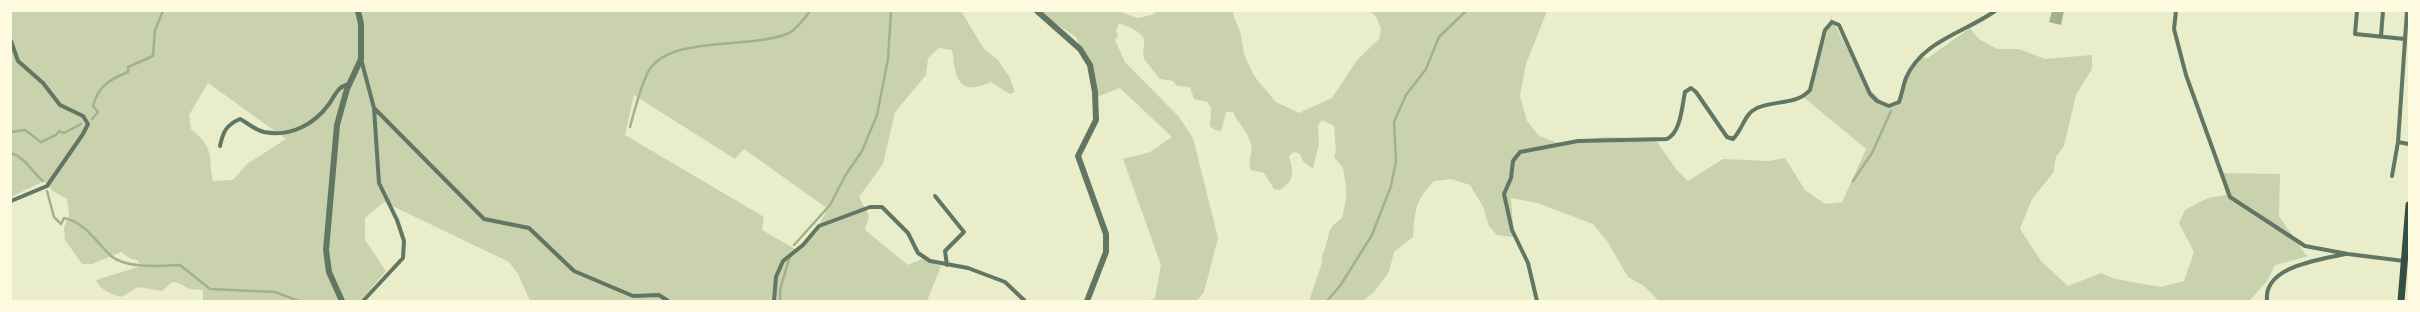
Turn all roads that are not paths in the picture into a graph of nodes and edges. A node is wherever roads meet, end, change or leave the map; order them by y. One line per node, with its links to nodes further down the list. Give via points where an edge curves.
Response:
1 (358, 11): 11 (street, via 361,24)
2 (1037, 11): 31 (street, via 1080,49 1090,65 1095,92 1096,120 1078,156 1106,234 1106,252)
3 (1995, 11): 32 (street, via 1942,39 1928,50 1906,78 1899,102 1889,106 1877,101 1870,94 1839,25 1832,22 1825,30 1810,90 1804,97 1757,108 1748,114 1733,139 1726,137 1691,88 1686,92 1676,130 1667,139 1578,141 1520,152 1513,161 1511,178 1504,194 1512,230 1528,263)
4 (2176, 11): 21 (street, via 2174,29 2186,75 2230,197 2305,246)
5 (2357, 11): 8 (street, via 2355,34)
6 (2383, 11): 8 (street)
7 (2407, 11): 9 (street)
8 (2381, 36): 9 (street)
9 (2406, 38): 14 (street)
10 (11, 41): 19 (street, via 18,60 43,83 60,105 83,116 88,124 47,186)
11 (361, 59): 12 (street); 13 (street)
12 (350, 84): 16 (street, via 340,87 317,119 305,127 284,132 264,132 240,119 229,123); 25 (street, via 335,137 326,250 329,272)
13 (374, 108): 24 (street, via 484,218 529,228 574,271); 26 (street, via 379,184 397,220 404,241 403,258)
14 (2398, 142): 15 (street); 17 (street)
15 (2409, 144)
16 (220, 146)
17 (2392, 176)
18 (935, 196): 23 (street, via 964,232 945,251)
19 (11, 202)
20 (2409, 205): 22 (main road)
21 (2348, 254): 22 (street); 33 (street, via 2307,263 2279,274 2266,290)
22 (2404, 261): 34 (main road)
23 (947, 265): 29 (street, via 930,261 918,253 908,233 882,208 870,207 819,226 782,261 776,277); 30 (street, via 968,268 1005,282)
24 (633, 296): 27 (street); 28 (street, via 659,295)
25 (342, 301)
26 (364, 301)
27 (635, 301)
28 (668, 301)
29 (774, 301)
30 (1025, 301)
31 (1087, 301)
32 (1537, 301)
33 (2267, 301)
34 (2400, 301)

